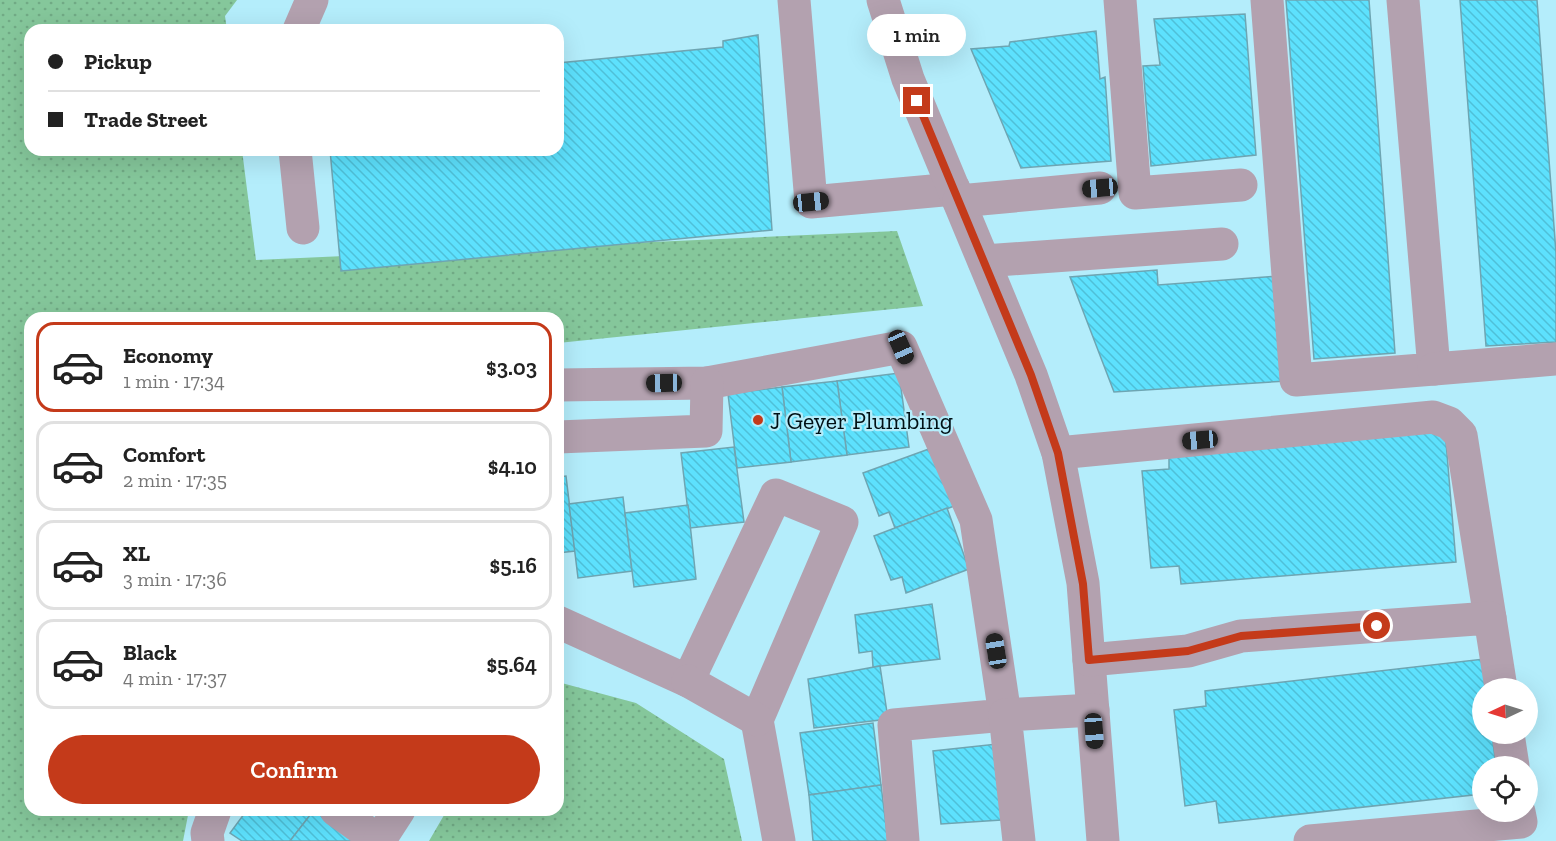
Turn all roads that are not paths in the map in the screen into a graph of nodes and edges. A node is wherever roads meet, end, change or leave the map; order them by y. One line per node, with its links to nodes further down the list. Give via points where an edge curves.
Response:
1 (312, 0): 7 (street)
2 (794, 0): 11 (street, via 811,202)
3 (883, 0): 11 (street, via 908,79)
4 (1120, 0): 9 (street, via 1135,193)
5 (1267, 0): 16 (street, via 1296,380)
6 (1403, 0): 16 (street)
7 (301, 24)
8 (296, 156): 12 (street)
9 (1241, 185)
10 (1100, 188): 11 (street)
11 (956, 195): 14 (street)
12 (303, 228)
13 (1221, 244): 14 (street)
14 (984, 261): 20 (street)
15 (1556, 359): 16 (street)
16 (1434, 369)
17 (707, 382): 18 (street); 19 (street, via 706,431); 27 (street, via 901,347 976,520)
18 (564, 385)
19 (564, 437)
20 (1058, 453): 21 (street, via 1433,417 1449,423 1461,435); 23 (street, via 1083,584)
21 (1490, 618): 23 (street, via 1241,636 1188,651); 24 (street)
22 (564, 625): 25 (street)
23 (1089, 660): 26 (street)
24 (1499, 678)
25 (688, 681): 28 (street); 28 (street, via 776,495 842,522)
26 (1093, 710): 27 (street); 38 (street)
27 (1005, 716): 36 (street, via 894,725); 37 (street)
28 (757, 720): 35 (street)
29 (213, 816): 33 (street)
30 (344, 816): 34 (street)
31 (395, 816): 34 (street)
32 (1521, 822): 39 (street)
33 (208, 841)
34 (379, 841)
35 (778, 841)
36 (903, 841)
37 (1019, 841)
38 (1103, 841)
39 (1310, 841)

